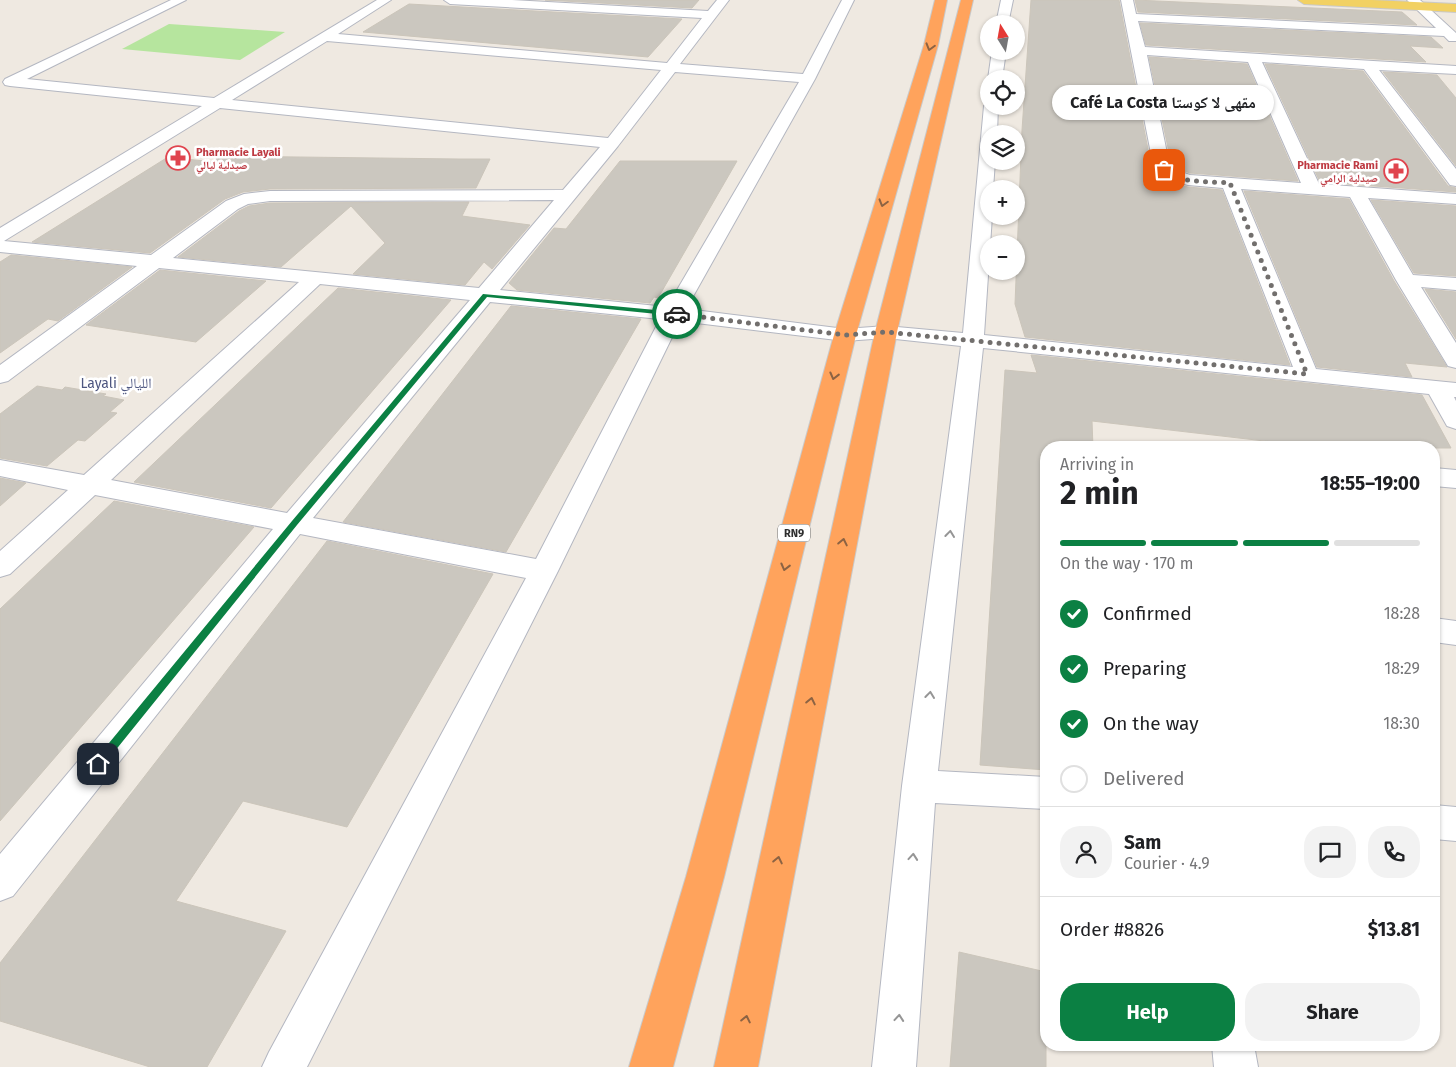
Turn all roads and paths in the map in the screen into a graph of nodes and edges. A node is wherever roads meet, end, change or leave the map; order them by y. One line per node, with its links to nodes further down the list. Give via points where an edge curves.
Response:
1 (180, 0): 25 (street)
2 (384, 0): 18 (street)
3 (450, 0): 13 (street)
4 (848, 0): 24 (street)
5 (941, 0): 44 (highway, RN9, one-way to 44, via 931,45)
6 (967, 0): 43 (highway)
7 (1007, 0): 15 (street)
8 (1127, 0): 16 (street)
9 (1304, 0): 12 (main road)
10 (1438, 0): 11 (main road)
11 (1456, 1)
12 (1417, 3): 14 (main road); 17 (street)
13 (717, 7): 22 (street)
14 (1456, 8)
15 (1004, 15)
16 (1131, 17): 17 (street); 19 (street)
17 (1452, 36)
18 (322, 37): 22 (street); 26 (street)
19 (1139, 51): 20 (street); 30 (street, via 1164,170 1188,180)
20 (1254, 59): 21 (street); 31 (street)
21 (1368, 64): 23 (street); 29 (street)
22 (672, 68): 24 (street); 28 (street)
23 (1456, 70)
24 (808, 78): 42 (street)
25 (6, 85): 26 (street)
26 (219, 103): 28 (street); 35 (street)
27 (990, 115): 45 (street)
28 (612, 143): 33 (street)
29 (1456, 181)
30 (1230, 183): 31 (street); 47 (street)
31 (1312, 188): 32 (street)
32 (1356, 192): 34 (street); 39 (street)
33 (568, 195): 37 (street, via 251,197 232,205); 41 (street)
34 (1456, 199)
35 (0, 236)
36 (0, 246): 37 (street)
37 (158, 260): 38 (street); 48 (street)
38 (316, 277): 41 (street); 54 (street)
39 (1406, 280): 40 (street); 46 (street)
40 (1456, 284)
41 (486, 295): 42 (street); 55 (street)
42 (673, 314): 44 (street); 57 (street)
43 (886, 332): 44 (street); 45 (street); 68 (highway, one-way to 43)
44 (845, 335): 67 (highway, RN9, one-way to 67, via 705,877)
45 (973, 340): 47 (street); 60 (street, one-way to 45)
46 (1456, 361)
47 (1307, 374): 49 (street)
48 (0, 376)
49 (1446, 389): 50 (street)
50 (1456, 421)
51 (0, 468): 54 (street)
52 (1440, 478): 53 (street)
53 (1456, 479)
54 (90, 484): 55 (street); 56 (street)
55 (294, 523): 57 (street); 64 (street)
56 (0, 567)
57 (544, 571): 66 (street)
58 (1440, 631): 59 (street)
59 (1456, 634)
60 (919, 786): 61 (street); 69 (street, one-way to 60)
61 (1040, 793)
62 (1440, 823): 63 (street)
63 (1456, 824)
64 (0, 884)
65 (1234, 1051): 70 (street)
66 (284, 1067)
67 (651, 1067)
68 (736, 1067)
69 (894, 1067)
70 (1236, 1067)

